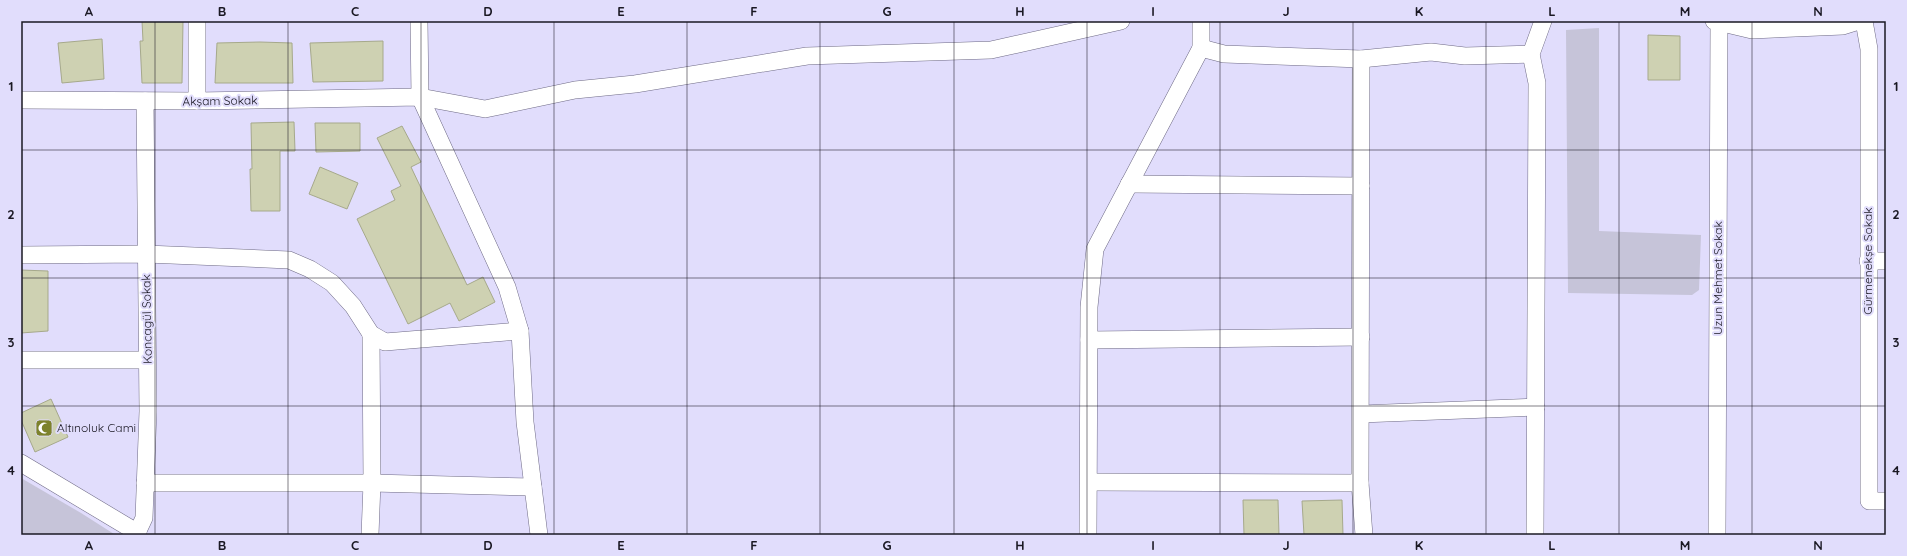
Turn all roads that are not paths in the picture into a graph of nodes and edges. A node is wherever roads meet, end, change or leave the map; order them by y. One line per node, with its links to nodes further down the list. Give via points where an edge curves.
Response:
1 (197, 21): 15 (street)
2 (419, 21): 12 (street)
3 (1121, 21): 12 (street, Akşam Sokak, via 991,50 807,56 635,84 576,90 485,109)
4 (1201, 21): 9 (street)
5 (1543, 21): 10 (street)
6 (1717, 21): 7 (street, via 1752,30 1843,26); 43 (street, Uzun Mehmet Sokak)
7 (1859, 21)
8 (1864, 21): 20 (street, Gürmenekşe Sokak, via 1869,49)
9 (1201, 48): 11 (street, via 1224,54); 16 (street)
10 (1532, 54): 11 (street, via 1465,56 1430,52); 28 (street, via 1537,83)
11 (1361, 59): 17 (street)
12 (420, 97): 15 (street, Akşam Sokak); 22 (street, via 507,287)
13 (21, 100): 14 (street, Akşam Sokak)
14 (145, 101): 15 (street, Akşam Sokak); 18 (street, Koncagül Sokak)
15 (197, 101)
16 (1129, 184): 17 (street); 25 (street, via 1095,249 1089,307)
17 (1361, 186): 24 (street)
18 (146, 254): 19 (street); 23 (street, via 289,260 332,283 353,306); 27 (street, Koncagül Sokak)
19 (21, 255)
20 (1868, 261): 21 (street); 36 (street, Gürmenekşe Sokak, via 1869,501)
21 (1886, 261)
22 (520, 331): 23 (street, via 385,342); 35 (street, via 525,422)
23 (371, 334): 34 (street)
24 (1360, 337): 25 (street); 29 (street)
25 (1089, 340): 31 (street)
26 (21, 360): 27 (street)
27 (148, 360): 33 (street, Koncagül Sokak)
28 (1536, 407): 29 (street); 42 (street)
29 (1360, 414): 32 (street)
30 (21, 463): 37 (street)
31 (1089, 482): 32 (street); 40 (street)
32 (1360, 482): 41 (street)
33 (145, 483): 34 (street); 37 (street, Koncagül Sokak, via 144,518)
34 (372, 483): 35 (street); 38 (street)
35 (533, 487): 39 (street)
36 (1886, 501)
37 (137, 534)
38 (370, 535)
39 (539, 535)
40 (1088, 535)
41 (1364, 535)
42 (1535, 535)
43 (1717, 535)

